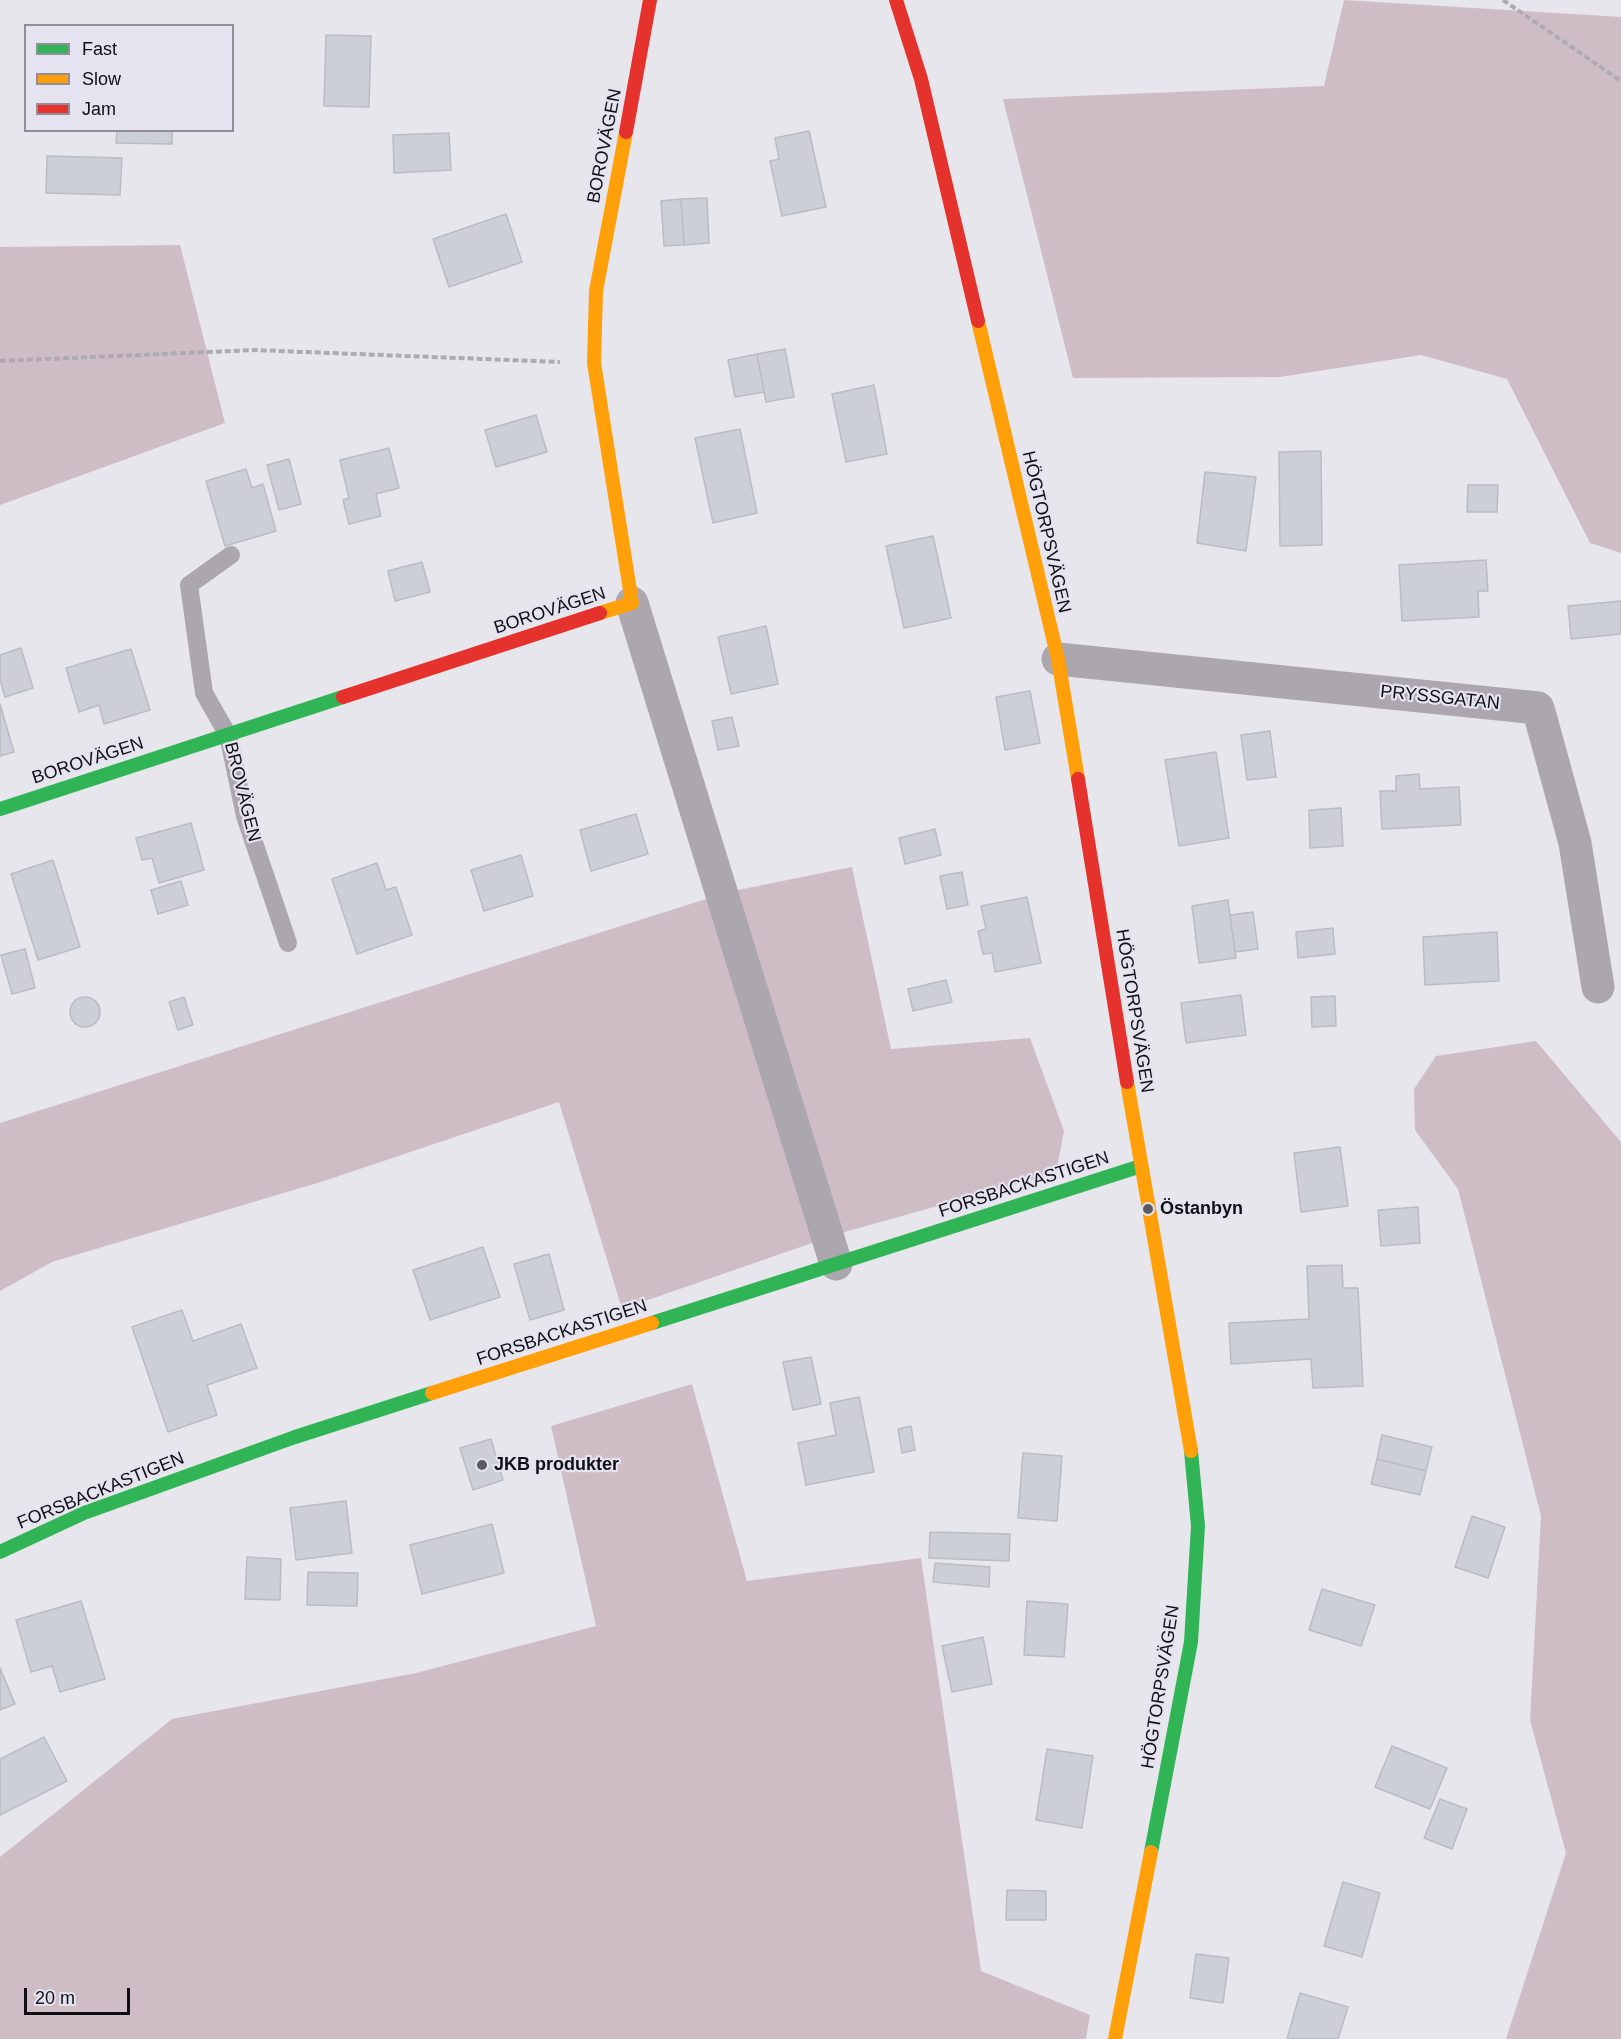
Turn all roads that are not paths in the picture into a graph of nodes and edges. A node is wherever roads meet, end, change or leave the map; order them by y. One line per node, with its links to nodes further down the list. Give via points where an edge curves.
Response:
1 (650, 0): 4 (street, BOROVÄGEN, via 597,291 594,363)
2 (896, 0): 5 (street, HÖGTORPSVÄGEN, via 921,79)
3 (231, 555): 6 (lane, BROVÄGEN, via 189,585 204,693)
4 (632, 603): 6 (street, BOROVÄGEN); 11 (street)
5 (1058, 659): 9 (street, PRYSSGATAN, via 1538,708 1575,843); 10 (street, HÖGTORPSVÄGEN)
6 (228, 735): 7 (street, BOROVÄGEN); 8 (lane, BROVÄGEN, via 245,816)
7 (0, 809)
8 (288, 943)
9 (1598, 987)
10 (1141, 1166): 11 (street, FORSBACKASTIGEN); 13 (street, HÖGTORPSVÄGEN, via 1188,1424 1198,1526 1191,1642)
11 (836, 1264): 12 (street, FORSBACKASTIGEN, via 295,1437 84,1513)
12 (0, 1552)
13 (1115, 2039)

